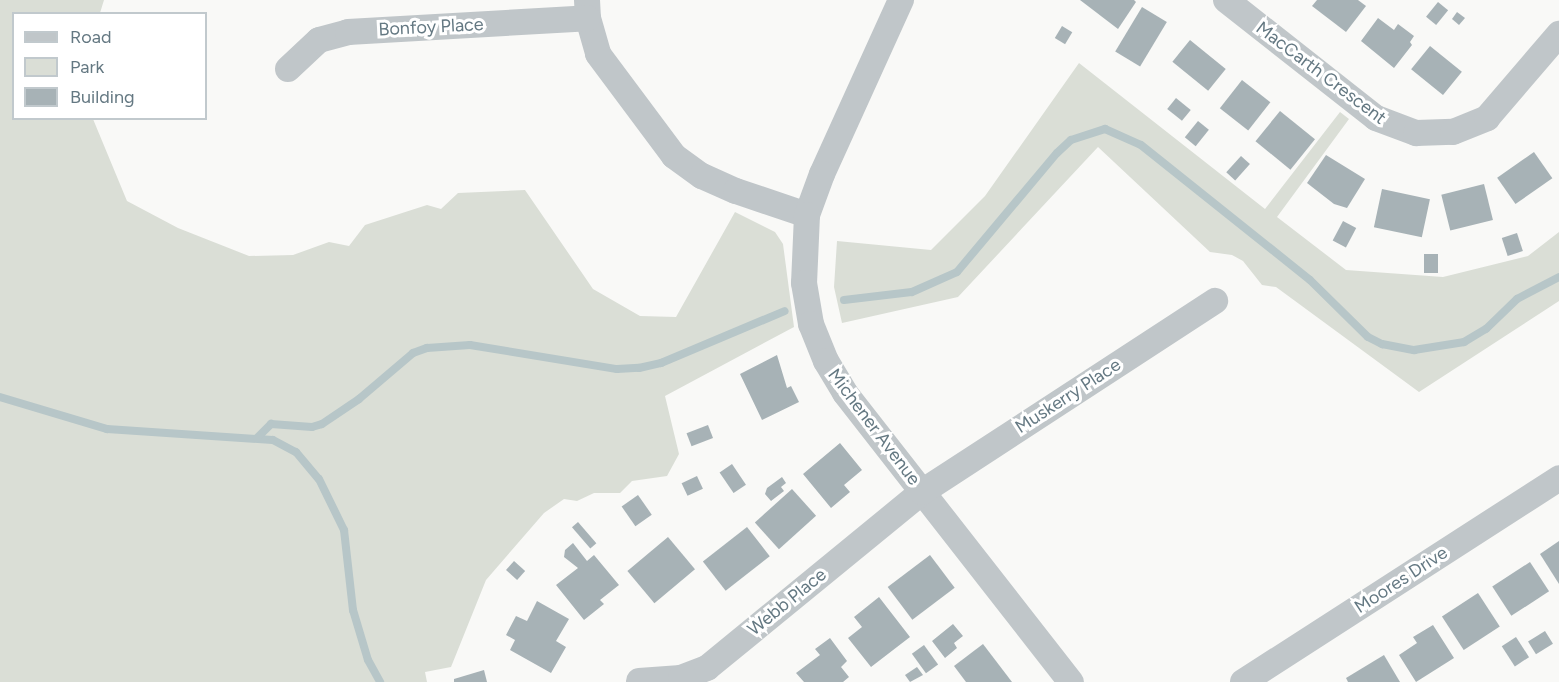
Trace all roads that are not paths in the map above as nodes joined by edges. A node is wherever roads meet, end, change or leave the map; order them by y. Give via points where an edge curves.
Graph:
1 (901, 0) edge
2 (1226, 0) edge
3 (587, 9) edge
4 (1559, 34) edge
5 (288, 69) dead end
6 (807, 215) junction
7 (1215, 301) dead end
8 (1559, 478) edge
9 (922, 492) junction
10 (639, 681) edge
11 (1071, 682) edge
12 (1243, 682) edge

1 - 6 street, Michener Avenue
2 - 4 street, MacCarth Crescent via 1376,118 1416,134 1453,132 1487,118
3 - 5 street, Bonfoy Place via 348,32 319,40
3 - 6 street via 607,69 674,156 702,176
6 - 9 street, Michener Avenue via 804,284 818,342 845,393
7 - 9 street, Muskerry Place
8 - 12 street, Moores Drive
9 - 10 street, Webb Place via 707,668 681,678
9 - 11 street, Michener Avenue

